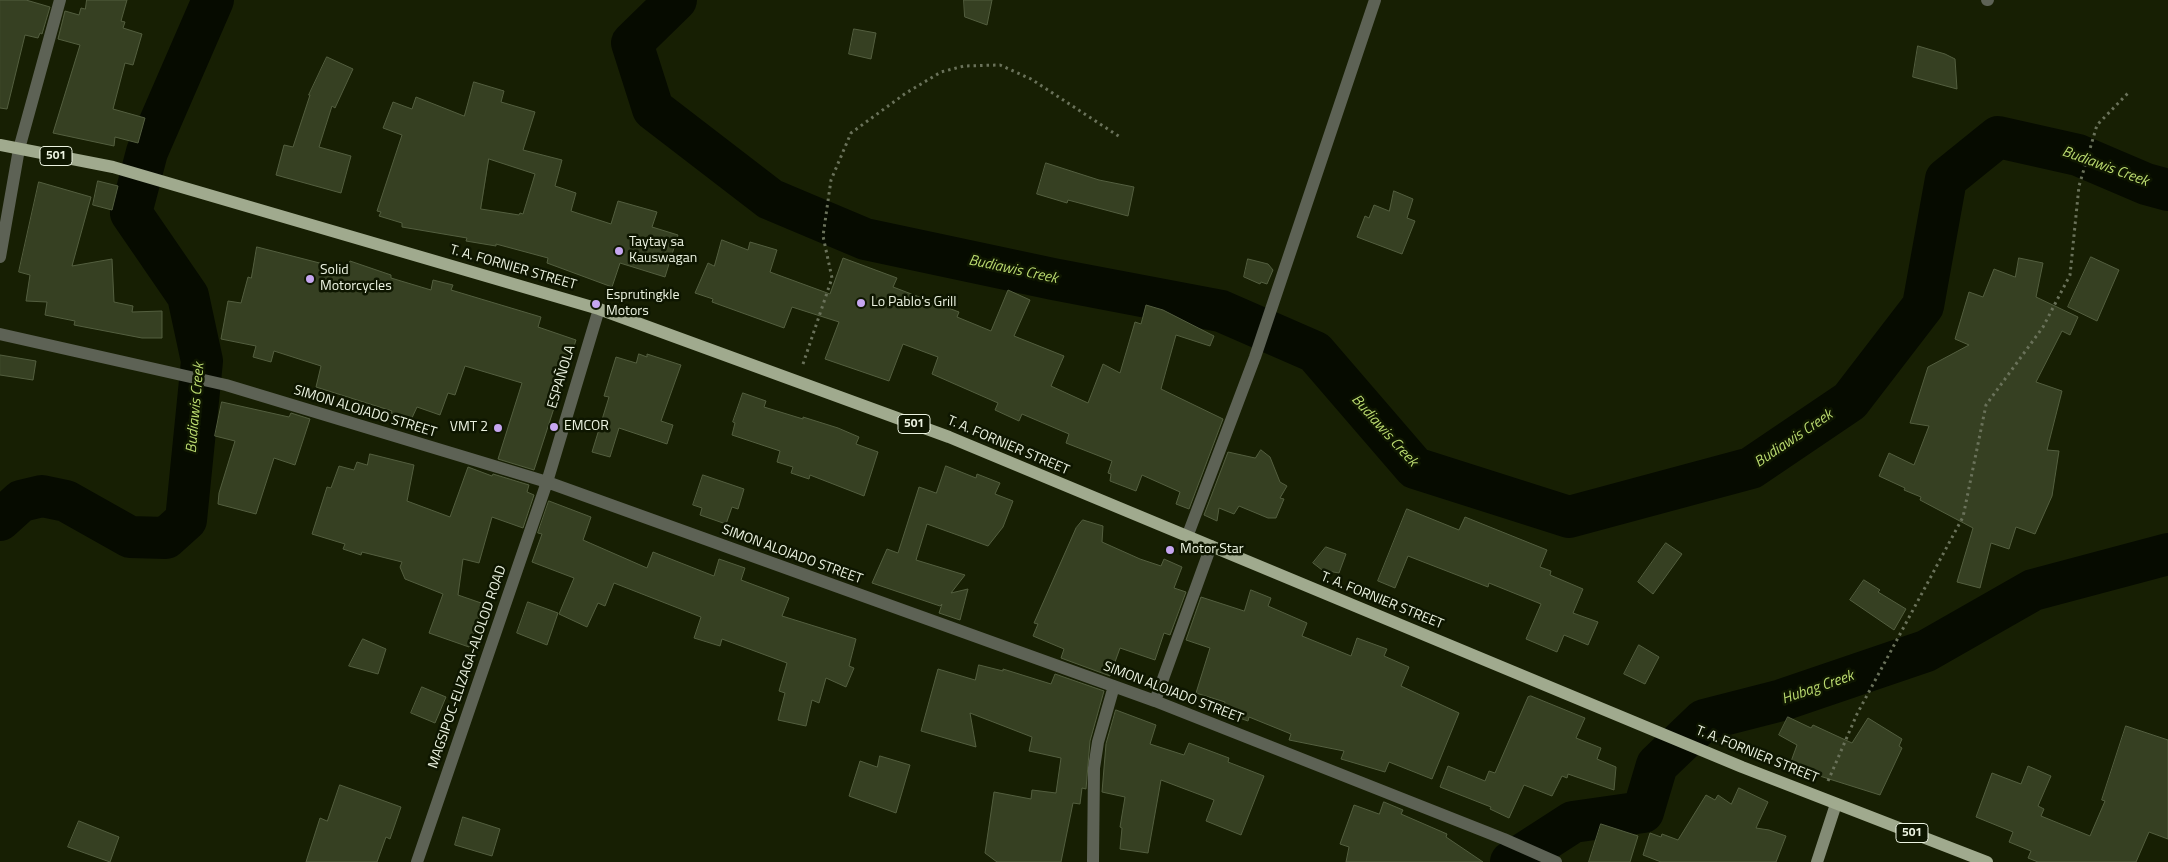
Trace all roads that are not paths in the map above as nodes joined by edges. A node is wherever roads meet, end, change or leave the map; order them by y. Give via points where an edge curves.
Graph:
1 (60, 0) edge
2 (1375, 0) edge
3 (0, 145) edge
4 (19, 148) junction
5 (0, 257) edge
6 (598, 309) junction
7 (0, 334) edge
8 (547, 482) junction
9 (1187, 536) junction
10 (1211, 546) junction
11 (1114, 686) junction
12 (1155, 701) junction
13 (1836, 804) junction
14 (417, 862) edge
15 (1093, 862) edge
16 (1556, 862) edge
17 (1816, 862) edge
18 (1986, 862) edge

1 - 4 street
2 - 9 street via 1255,357
3 - 4 main road, T. A. FORNIER STREET / 501
4 - 5 street
4 - 6 main road, T. A. FORNIER STREET / 501 via 113,167 178,185
6 - 8 street, ESPAÑOLA
6 - 9 main road, T. A. FORNIER STREET / 501 via 949,436
7 - 8 street, SIMON ALOJADO STREET via 226,385
8 - 11 street, SIMON ALOJADO STREET
8 - 14 street, MAGSIPOC-ELIZAGA-ALOLOD ROAD
9 - 10 main road, T. A. FORNIER STREET / 501
10 - 12 street
10 - 13 main road, T. A. FORNIER STREET / 501
11 - 12 street, SIMON ALOJADO STREET
11 - 15 street via 1094,768
12 - 16 street, SIMON ALOJADO STREET via 1504,838
13 - 17 street
13 - 18 main road, 501

